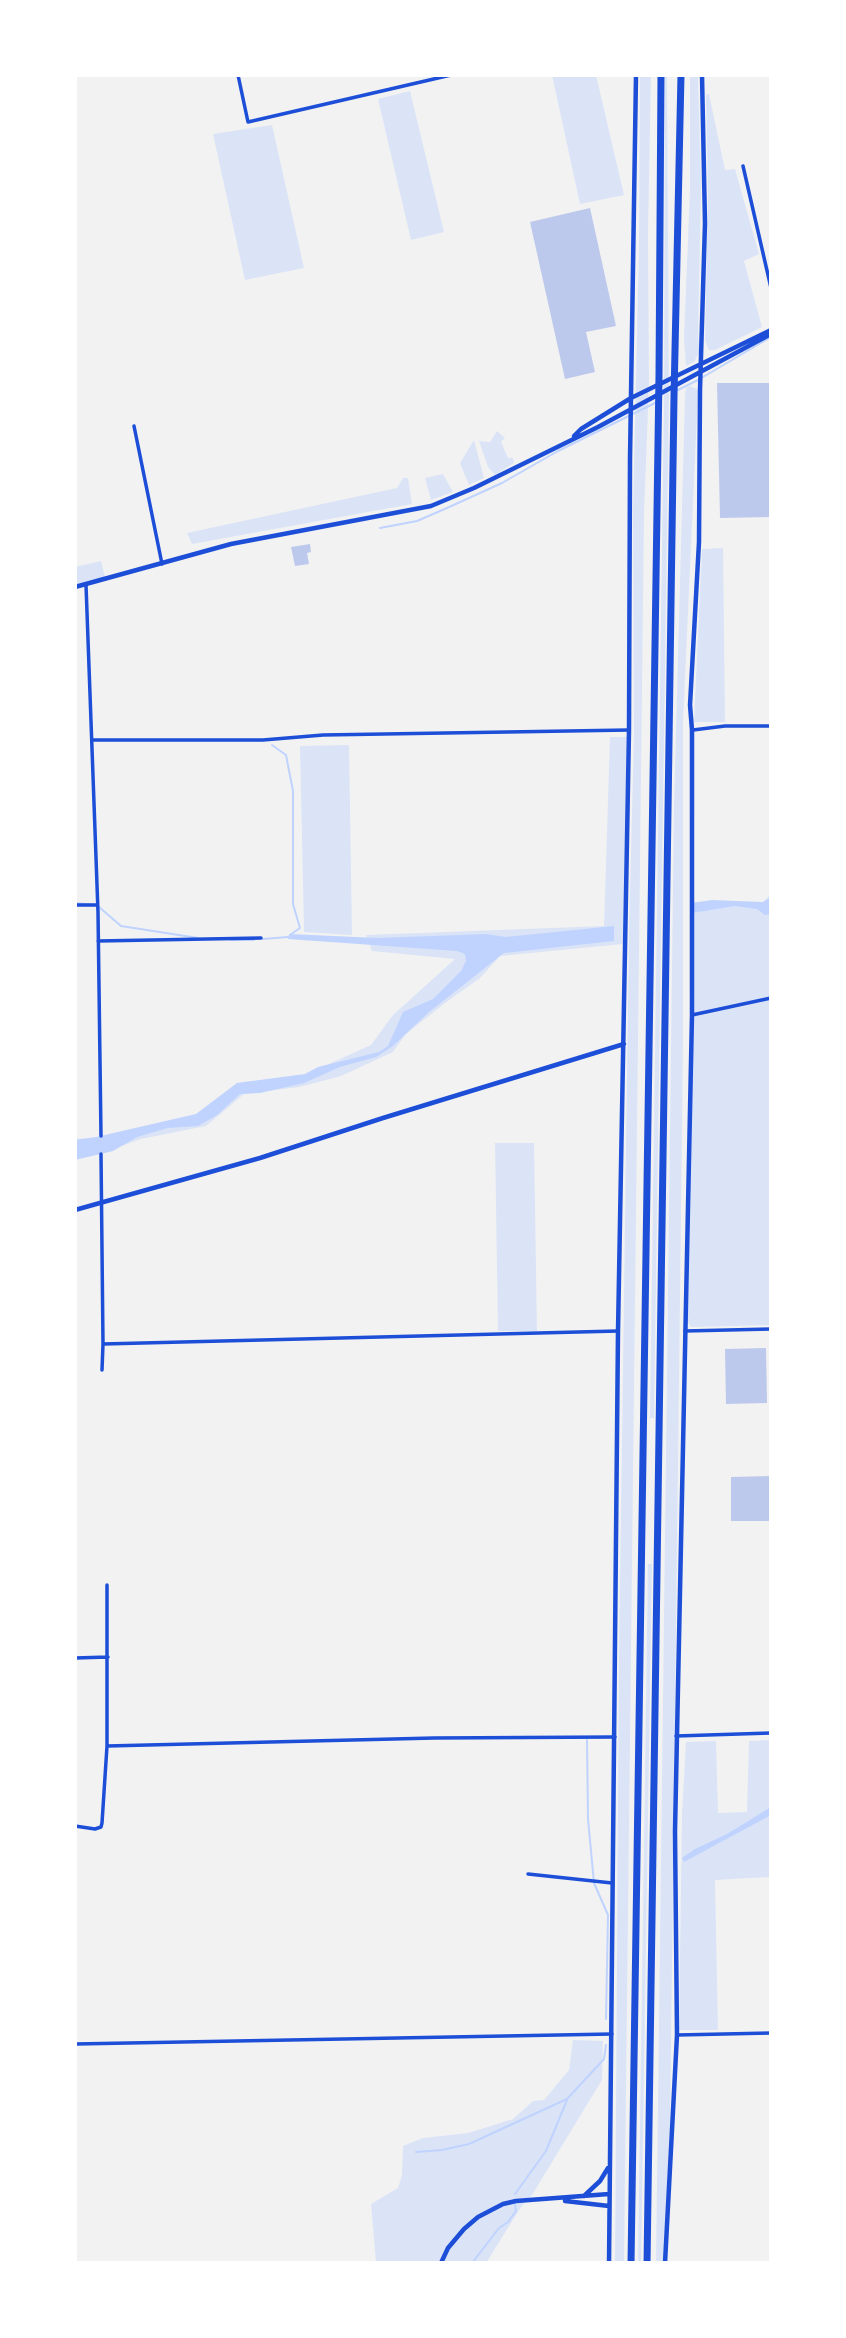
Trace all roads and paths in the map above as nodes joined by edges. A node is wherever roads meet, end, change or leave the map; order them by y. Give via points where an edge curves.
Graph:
1 (238, 75) edge
2 (451, 75) edge
3 (636, 75) edge
4 (661, 75) edge
5 (681, 75) edge
6 (702, 75) edge
7 (743, 166) dead end
8 (771, 288) edge
9 (771, 332) edge
10 (701, 362) junction
11 (701, 373) junction
12 (631, 398) junction
13 (631, 410) junction
14 (134, 426) dead end
15 (571, 439) junction
16 (162, 564) junction
17 (86, 585) junction
18 (75, 587) edge
19 (771, 726) edge
20 (629, 730) junction
21 (692, 730) junction
22 (92, 740) junction
23 (75, 905) edge
24 (97, 905) junction
25 (261, 939) dead end
26 (98, 941) junction
27 (771, 998) edge
28 (692, 1015) junction
29 (624, 1044) junction
30 (101, 1136) dead end
31 (101, 1154) dead end
32 (101, 1204) junction
33 (75, 1210) edge
34 (771, 1329) edge
35 (618, 1331) junction
36 (685, 1331) junction
37 (103, 1344) junction
38 (102, 1370) dead end
39 (107, 1586) dead end
40 (108, 1657) junction
41 (75, 1658) edge
42 (771, 1733) edge
43 (676, 1736) junction
44 (614, 1737) junction
45 (107, 1746) junction
46 (75, 1826) edge
47 (528, 1874) dead end
48 (614, 1884) junction
49 (771, 2033) edge
50 (612, 2034) junction
51 (677, 2035) junction
52 (75, 2044) edge
53 (610, 2164) junction
54 (609, 2194) junction
55 (584, 2196) junction
56 (557, 2199) junction
57 (609, 2206) junction
58 (441, 2263) edge
59 (609, 2263) edge
60 (631, 2263) edge
61 (648, 2263) edge
62 (665, 2263) edge

1 - 2 street via 248,122
3 - 12 street
4 - 60 highway
5 - 61 highway
6 - 10 street
7 - 8 street
9 - 10 street
9 - 11 street
10 - 11 street
10 - 12 street
11 - 13 street
11 - 21 street
12 - 13 street
12 - 15 street
13 - 15 street
13 - 20 street
14 - 16 street
15 - 16 street via 431,506 250,540
16 - 17 street
17 - 18 street
17 - 22 street
19 - 21 street
20 - 22 street
20 - 29 street
21 - 28 street
22 - 24 street
23 - 24 street
24 - 26 street
25 - 26 street
26 - 30 street
27 - 28 street
28 - 36 street
29 - 32 street
29 - 35 street
31 - 32 street
32 - 33 street
32 - 37 street
34 - 36 street
35 - 37 street
35 - 44 street
36 - 43 street
37 - 38 street
39 - 40 street
40 - 41 street
40 - 45 street
42 - 43 street
43 - 51 street
44 - 45 street
44 - 48 street
45 - 46 street via 101,1828
47 - 48 street
48 - 50 street
49 - 51 street
50 - 52 street
50 - 53 street
51 - 62 street
53 - 54 street
53 - 55 street via 600,2182
54 - 55 street
54 - 57 street
55 - 56 street
56 - 57 street
56 - 58 street via 516,2201 490,2210 457,2235
57 - 59 street

